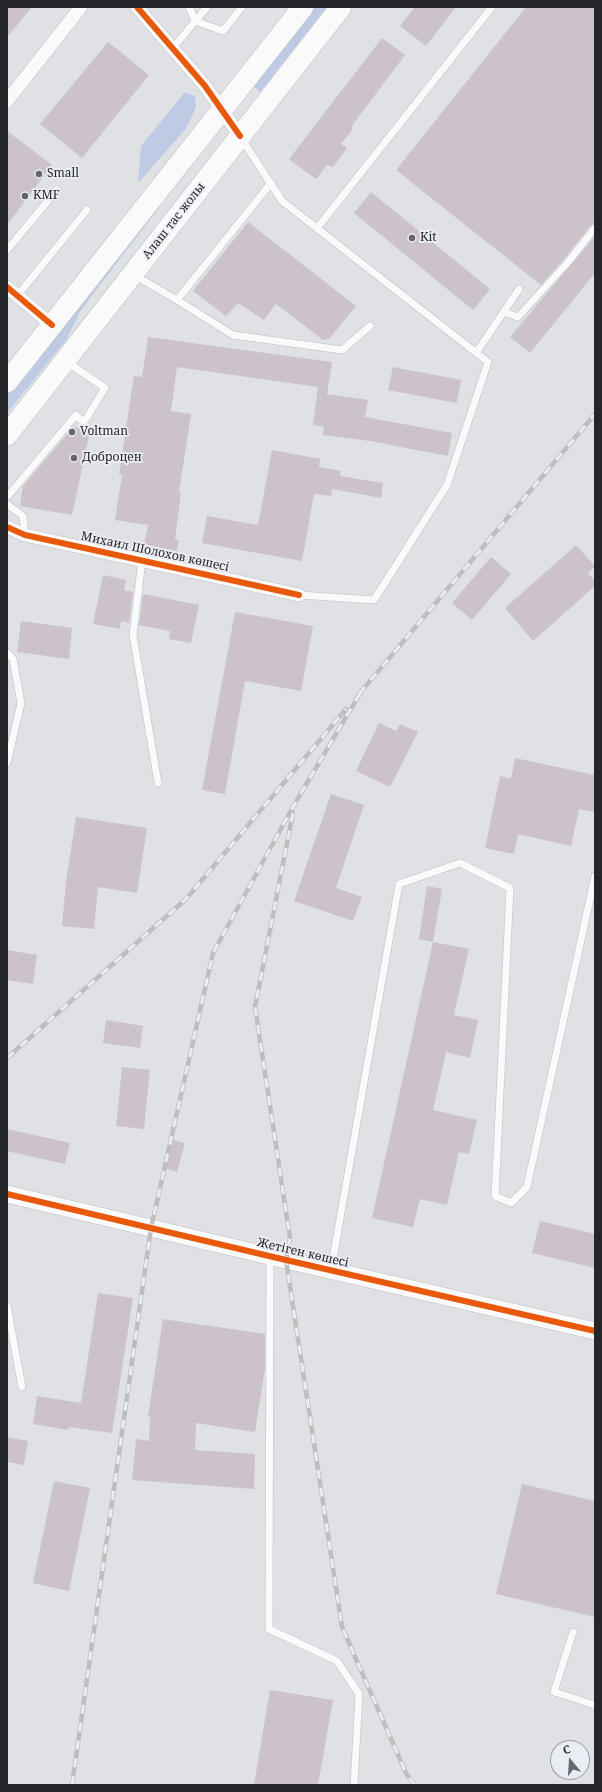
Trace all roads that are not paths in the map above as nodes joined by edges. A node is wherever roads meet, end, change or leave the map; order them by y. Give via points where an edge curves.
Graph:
1 (81, 7) edge
2 (137, 7) edge
3 (188, 7) edge
4 (207, 7) edge
5 (242, 7) edge
6 (303, 7) edge
7 (341, 7) edge
8 (492, 7) edge
9 (195, 21) junction
10 (173, 48) junction
11 (7, 101) edge
12 (222, 110) junction
13 (240, 136) junction
14 (271, 183) junction
15 (57, 190) dead end
16 (87, 210) dead end
17 (318, 227) junction
18 (595, 228) edge
19 (7, 250) edge
20 (132, 274) junction
21 (7, 287) edge
22 (519, 289) dead end
23 (17, 296) junction
24 (177, 300) junction
25 (504, 312) junction
26 (52, 325) junction
27 (370, 326) dead end
28 (476, 353) junction
29 (64, 360) junction
30 (7, 382) edge
31 (7, 435) edge
32 (7, 498) edge
33 (7, 504) edge
34 (7, 527) edge
35 (25, 535) junction
36 (142, 560) junction
37 (299, 595) joint
38 (7, 653) edge
39 (7, 763) edge
40 (158, 783) dead end
41 (595, 876) edge
42 (7, 1194) edge
43 (270, 1256) junction
44 (331, 1270) junction
45 (7, 1306) edge
46 (595, 1331) edge
47 (22, 1387) dead end
48 (573, 1632) dead end
49 (595, 1705) edge
50 (354, 1785) edge

1 - 11 street
2 - 10 street
3 - 9 lane
4 - 9 lane
5 - 9 lane via 223,31
6 - 12 main road
7 - 13 main road, Алаш тас жолы
8 - 17 lane
9 - 10 lane
10 - 12 street
12 - 13 street
12 - 26 main road
13 - 14 lane
13 - 20 main road, Алаш тас жолы
14 - 17 lane via 282,200
14 - 24 lane
15 - 19 lane
16 - 23 lane
17 - 28 lane
18 - 25 lane via 518,317
20 - 24 lane
20 - 29 main road, Алаш тас жолы
21 - 23 street
22 - 25 lane
23 - 26 street
24 - 27 lane via 233,335 342,350
25 - 28 lane
26 - 30 main road
28 - 37 lane via 488,362 447,484 374,600
29 - 31 main road, Алаш тас жолы
29 - 32 lane via 105,388 84,422 76,415
33 - 35 lane via 23,516
34 - 35 street, Михаил Шолохов көшесі
35 - 36 street, Михаил Шолохов көшесі
36 - 37 street, Михаил Шолохов көшесі
36 - 40 lane via 133,635
38 - 39 lane via 13,659 21,703
41 - 44 lane via 527,1187 511,1203 495,1196 510,888 460,863 399,884
42 - 43 street, Жетіген көшесі
43 - 44 street, Жетіген көшесі
43 - 50 lane via 269,1629 337,1661 360,1694
44 - 46 street, Жетіген көшесі
45 - 47 lane
48 - 49 lane via 554,1692

